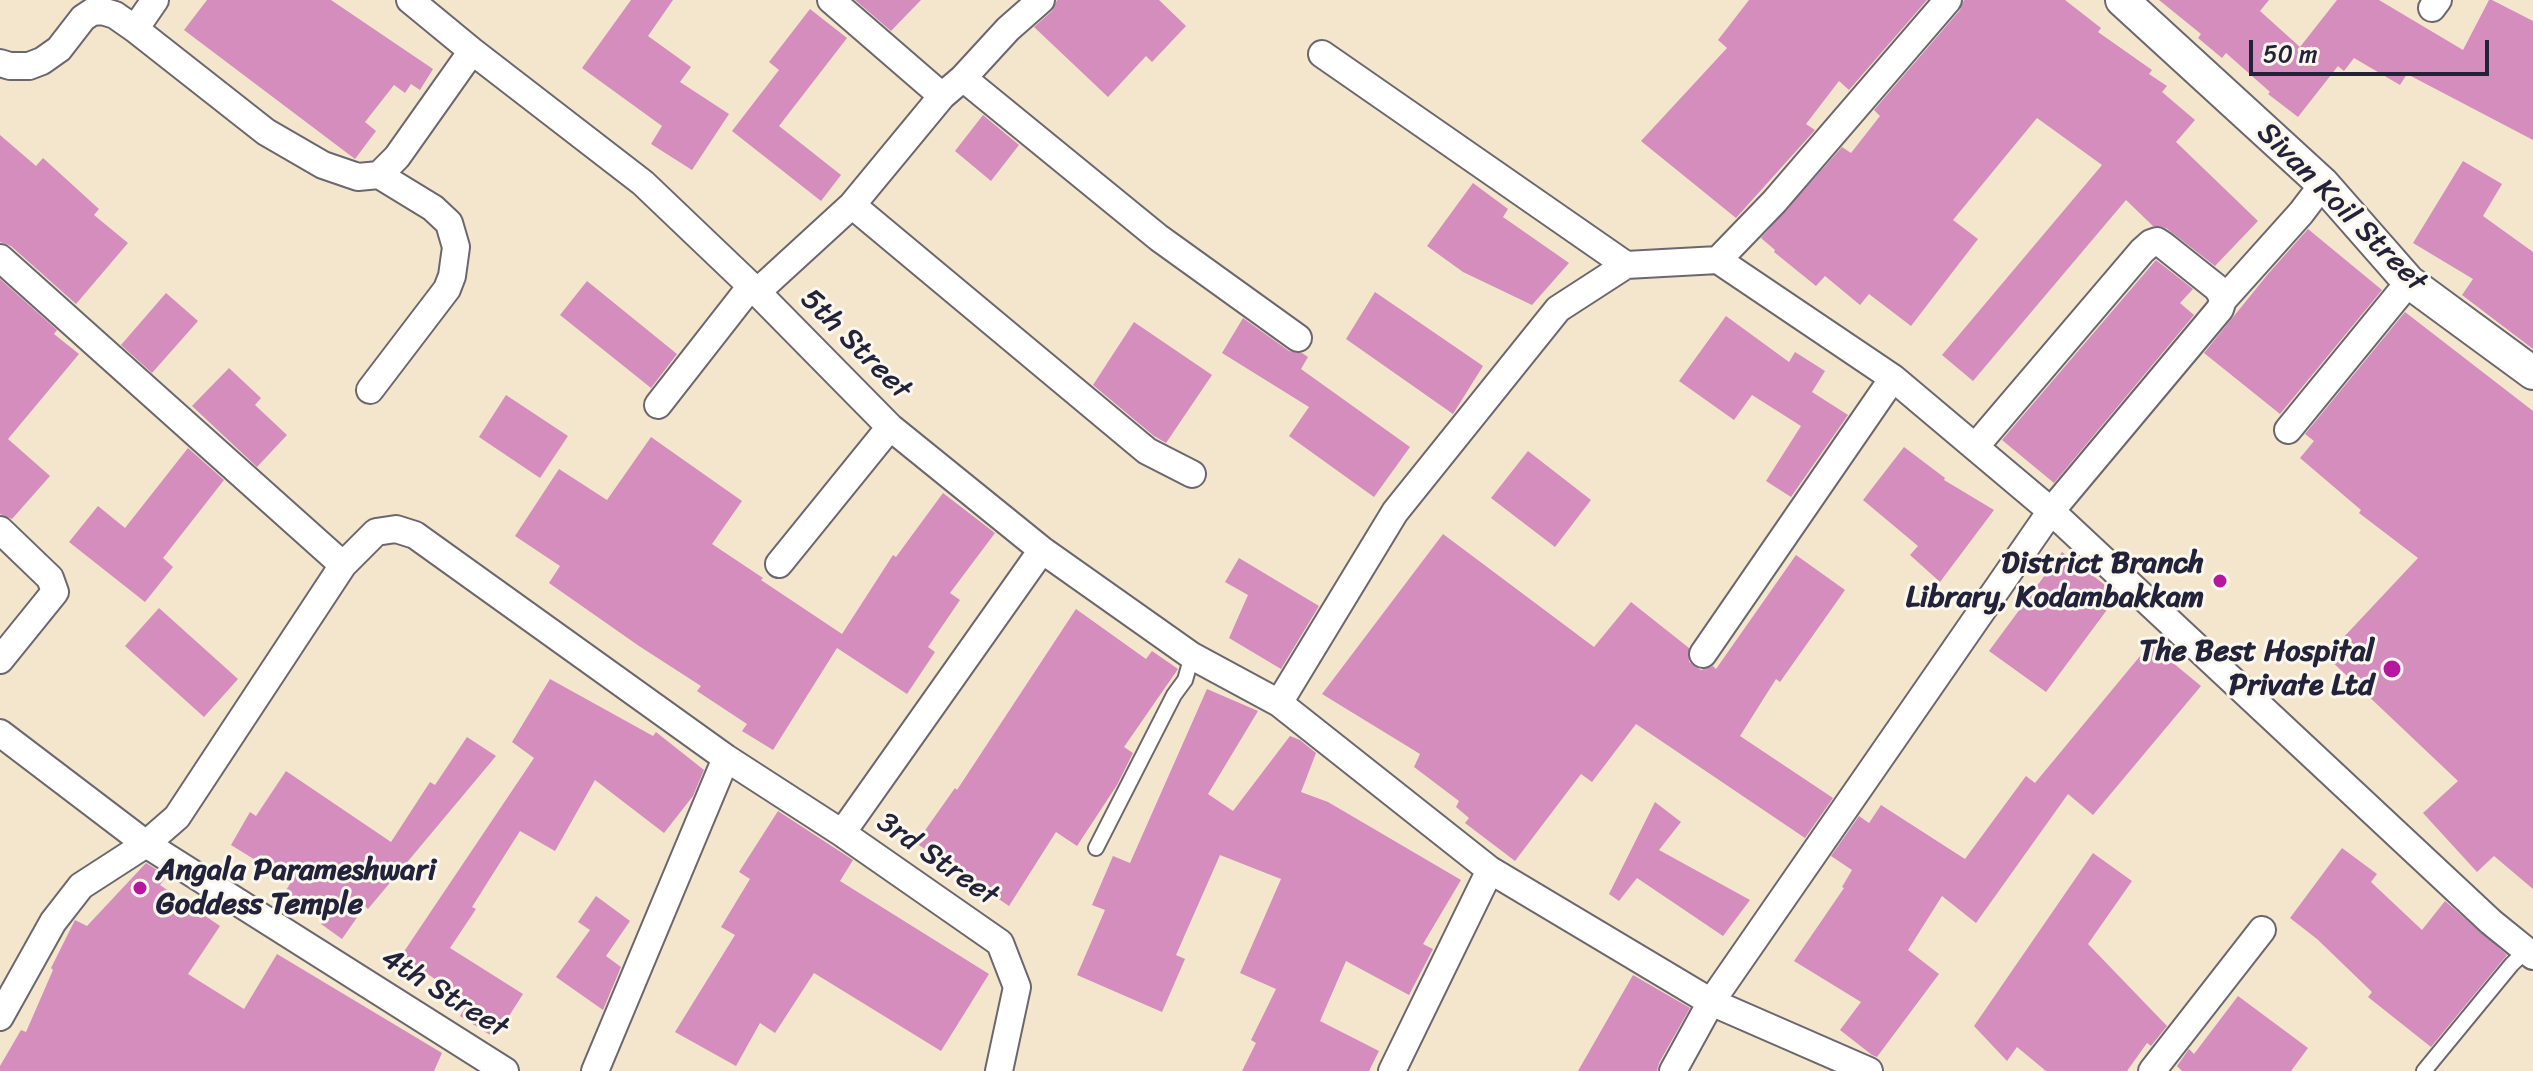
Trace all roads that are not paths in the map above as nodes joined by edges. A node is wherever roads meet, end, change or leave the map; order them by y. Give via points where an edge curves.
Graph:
1 (155, 0) edge
2 (410, 0) edge
3 (831, 0) edge
4 (1041, 0) edge
5 (1948, 0) edge
6 (2122, 0) edge
7 (135, 29) junction
8 (472, 51) junction
9 (1322, 54) dead end
10 (0, 63) edge
11 (963, 78) junction
12 (942, 96) junction
13 (379, 175) junction
14 (2323, 184) junction
15 (852, 205) junction
16 (0, 258) edge
17 (1718, 260) junction
18 (1626, 265) junction
19 (2409, 282) junction
20 (754, 289) junction
21 (2223, 300) junction
22 (1298, 338) dead end
23 (2533, 373) edge
24 (1893, 378) junction
25 (370, 390) dead end
26 (658, 405) dead end
27 (890, 427) junction
28 (2288, 430) dead end
29 (1975, 447) junction
30 (1192, 474) dead end
31 (2051, 511) junction
32 (0, 530) edge
33 (1042, 550) junction
34 (779, 564) dead end
35 (343, 565) junction
36 (1703, 654) dead end
37 (1192, 656) junction
38 (0, 660) edge
39 (1279, 703) junction
40 (0, 733) edge
41 (726, 758) junction
42 (842, 833) junction
43 (146, 844) junction
44 (1096, 848) dead end
45 (1490, 870) junction
46 (2262, 930) dead end
47 (2529, 954) edge
48 (1711, 1002) junction
49 (0, 1017) edge
50 (505, 1071) edge
51 (595, 1071) edge
52 (999, 1071) edge
53 (1392, 1071) edge
54 (1673, 1071) edge
55 (1869, 1071) edge
56 (2152, 1071) edge
57 (2424, 1071) edge

1 - 7 street
2 - 8 street, 5th Street
3 - 12 street
4 - 11 street
5 - 17 street
6 - 14 street, Sivan Koil Street
7 - 10 street via 115,15 92,12 42,61 29,66
7 - 13 street via 266,132 323,165 358,177
8 - 13 street
8 - 20 street, 5th Street via 643,183
9 - 18 street
11 - 12 street
11 - 22 street via 1159,238
12 - 15 street
13 - 25 street via 433,208 449,223 456,247 447,289
14 - 19 street, Sivan Koil Street
14 - 21 street
15 - 20 street
15 - 30 street via 1147,451
16 - 35 street
17 - 18 street
17 - 24 street
18 - 39 street via 1558,309 1405,500
19 - 23 street, Sivan Koil Street
19 - 28 street
20 - 26 street
20 - 27 street, 5th Street
21 - 29 street via 2217,288 2163,245 2151,243
21 - 31 street
24 - 29 street
24 - 36 street
27 - 33 street, 5th Street
27 - 34 street
29 - 31 street
31 - 47 street
31 - 48 street
32 - 38 street via 50,578 55,592
33 - 37 street, 5th Street
33 - 42 street
35 - 41 street, 3rd Street via 376,532 396,529 415,535
35 - 43 street via 177,817
37 - 39 street, 5th Street
37 - 44 lane via 1185,680
39 - 45 street, 5th Street
40 - 43 street, 4th Street
41 - 42 street, 3rd Street
41 - 51 street
42 - 52 street, 3rd Street via 1000,943 1017,987
43 - 49 street via 81,886 53,922
43 - 50 street, 4th Street
45 - 48 street, 5th Street
45 - 53 street
46 - 56 street
47 - 57 lane via 2512,964
48 - 54 street
48 - 55 street, 5th Street

